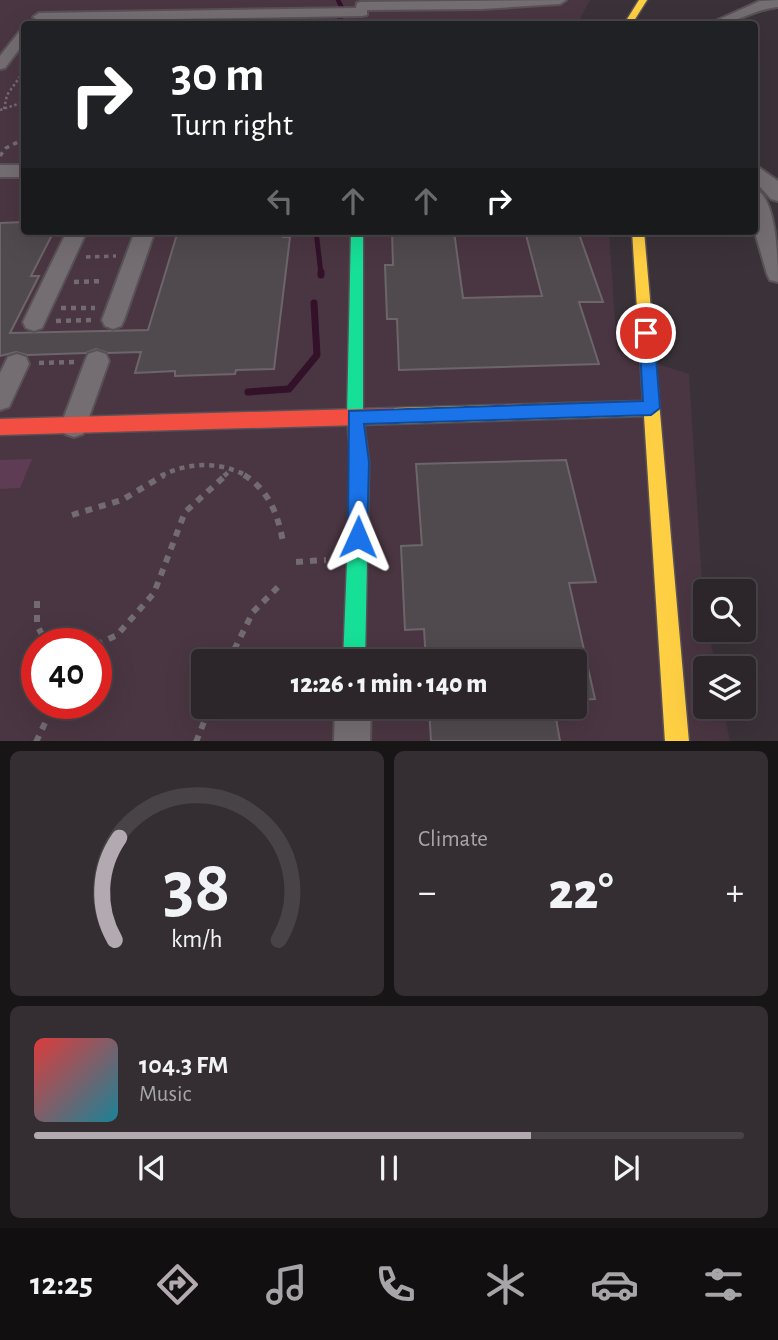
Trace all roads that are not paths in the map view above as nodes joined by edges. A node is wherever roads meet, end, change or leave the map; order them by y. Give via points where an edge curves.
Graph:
1 (53, 0) edge
2 (560, 0) edge
3 (643, 0) edge
4 (778, 3) edge
5 (180, 11) edge
6 (223, 11) edge
7 (361, 11) edge
8 (36, 21) edge
9 (630, 21) edge
10 (723, 21) edge
11 (21, 39) edge
12 (0, 65) edge
13 (0, 171) edge
14 (21, 171) edge
15 (758, 182) edge
16 (758, 193) edge
17 (778, 195) edge
18 (75, 235) edge
19 (143, 235) edge
20 (357, 235) edge
21 (638, 235) edge
22 (778, 274) edge
23 (115, 313) road end
24 (37, 315) road end
25 (97, 361) road end
26 (17, 364) road end
27 (0, 399) edge
28 (651, 408) junction
29 (355, 417) junction
30 (74, 425) junction
31 (0, 427) edge
32 (354, 649) edge
33 (353, 719) edge
34 (352, 741) edge
35 (677, 741) edge

1 - 8 street
2 - 7 street via 484,10
3 - 9 street
4 - 10 street
5 - 6 street
5 - 8 street
6 - 7 street
11 - 12 street
13 - 14 street
15 - 17 street via 773,186
16 - 22 street
18 - 24 street
19 - 23 street
20 - 29 street
21 - 28 street
25 - 30 street
26 - 27 street
28 - 29 street
28 - 35 street
29 - 30 street
29 - 32 street via 360,462
30 - 31 street
33 - 34 street

